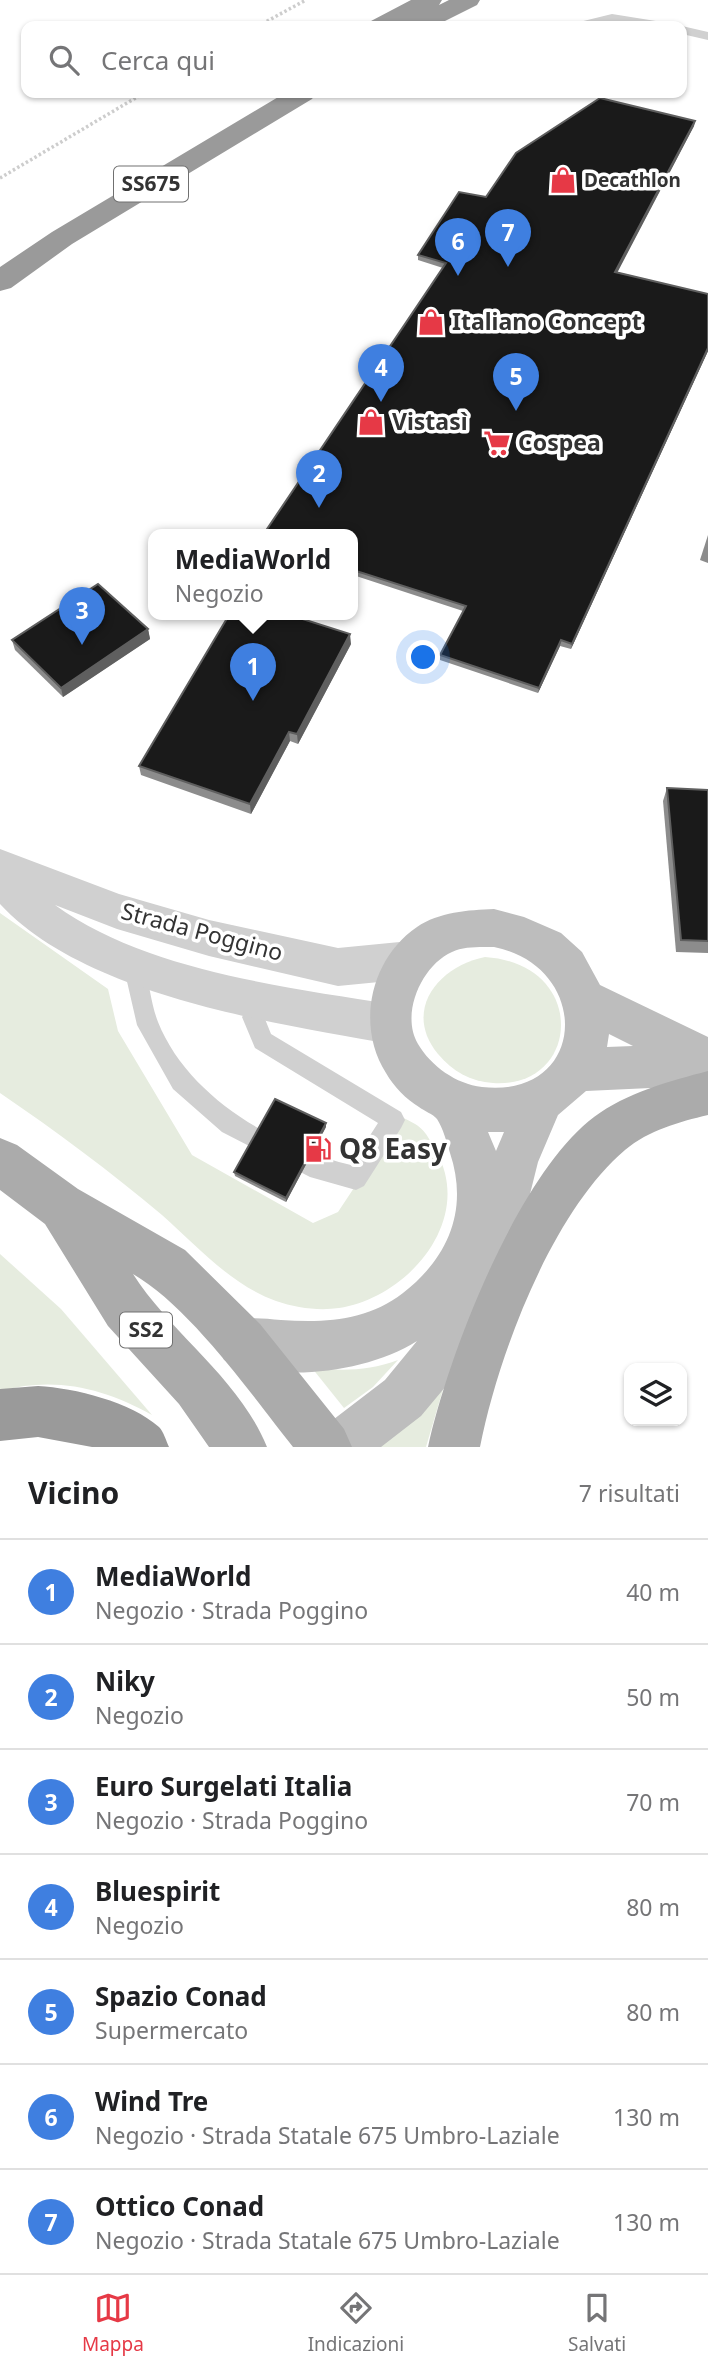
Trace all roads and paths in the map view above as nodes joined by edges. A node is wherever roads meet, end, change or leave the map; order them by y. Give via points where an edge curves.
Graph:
1 (306, 0) edge
2 (430, 0) edge
3 (468, 0) edge
4 (267, 21) edge
5 (390, 21) edge
6 (426, 21) edge
7 (596, 21) edge
8 (631, 21) edge
9 (687, 31) edge
10 (708, 36) edge
11 (136, 98) edge
12 (252, 98) edge
13 (295, 98) edge
14 (0, 178) edge
15 (0, 251) edge
16 (0, 281) edge
17 (0, 866) edge
18 (0, 877) edge
19 (410, 960) junction
20 (134, 964) junction
21 (586, 1000) junction
22 (267, 1001) junction
23 (390, 1024) junction
24 (708, 1058) edge
25 (708, 1069) edge
26 (576, 1070) junction
27 (708, 1093) edge
28 (540, 1102) junction
29 (453, 1103) junction
30 (0, 1161) edge
31 (61, 1206) junction
32 (243, 1342) junction
33 (0, 1415) edge
34 (143, 1447) edge
35 (241, 1447) edge
36 (326, 1447) edge
37 (339, 1447) edge
38 (454, 1447) edge

1 - 4 path
2 - 5 highway
3 - 6 highway
7 - 8 lane
9 - 10 lane
11 - 14 path
12 - 15 highway, SS675
13 - 16 highway, SS675 via 62,238
17 - 19 street, Strada Poggino via 117,911 209,938 338,967
18 - 20 street, Strada Poggino via 48,924
19 - 21 main road via 433,940 462,929 494,928 524,934 552,950 573,972
19 - 23 main road via 394,990
20 - 22 street, Strada Poggino via 180,981
20 - 22 lane via 148,1025 181,1081 230,1124 318,1169 356,1178 393,1120 264,1041 253,1017
21 - 24 main road
21 - 26 main road via 589,1036
22 - 23 street, Strada Poggino
23 - 29 main road via 400,1056 422,1084
25 - 26 main road
26 - 28 main road
27 - 38 main road via 648,1111 609,1134 574,1169 521,1258 475,1369
28 - 29 main road via 506,1112 479,1111
28 - 37 main road via 515,1161 485,1278 468,1319 403,1398
29 - 32 main road via 480,1172 480,1218 466,1259 436,1297 395,1328 347,1344
30 - 31 main road, SS2
31 - 32 main road, SS2 via 168,1267
31 - 35 main road, SS2 via 126,1308 197,1386
32 - 36 main road, SS2
33 - 34 highway via 24,1410 85,1417

